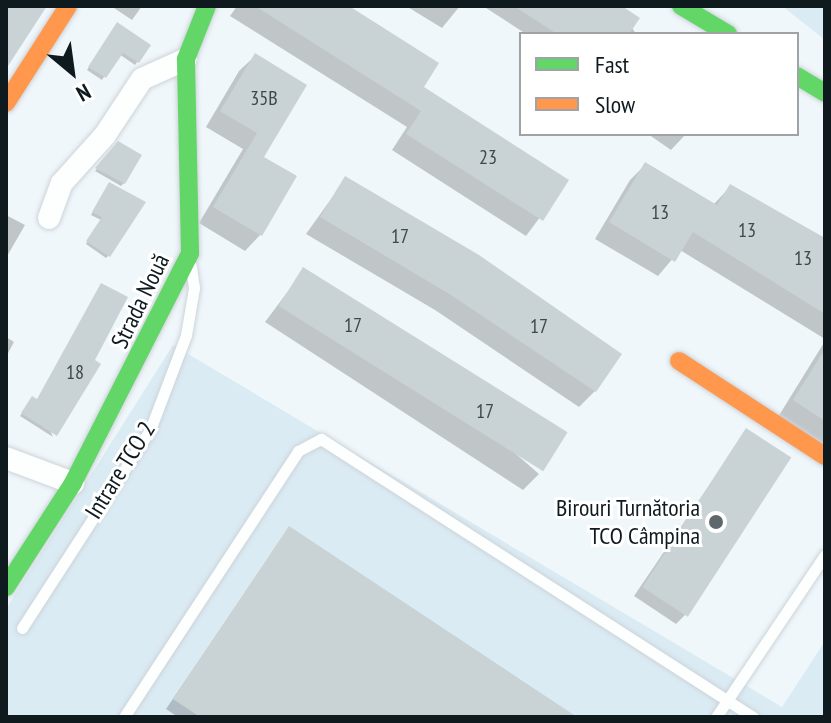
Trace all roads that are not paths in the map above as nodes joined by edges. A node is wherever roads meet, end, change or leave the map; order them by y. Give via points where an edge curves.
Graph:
1 (68, 6) edge
2 (207, 6) edge
3 (681, 6) edge
4 (725, 32) edge
5 (186, 59) junction
6 (799, 77) edge
7 (825, 93) edge
8 (6, 103) edge
9 (49, 218) dead end
10 (190, 253) junction
11 (679, 361) dead end
12 (825, 456) edge
13 (6, 458) edge
14 (73, 483) junction
15 (825, 555) edge
16 (6, 587) edge
17 (22, 628) dead end
18 (727, 701) junction
19 (124, 717) edge
20 (716, 717) edge
21 (753, 717) edge

1 - 8 street
2 - 5 street, Strada Nouă
3 - 4 street
5 - 9 street via 142,79 105,135 62,183
5 - 10 street, Strada Nouă
6 - 7 street
10 - 14 street, Strada Nouă
10 - 17 lane, Intrare TCO 2 via 194,288 186,335 150,430
11 - 12 street
13 - 14 street
14 - 16 street, Strada Nouă
15 - 18 lane
18 - 19 lane via 321,439 298,451
18 - 20 lane
18 - 21 lane

